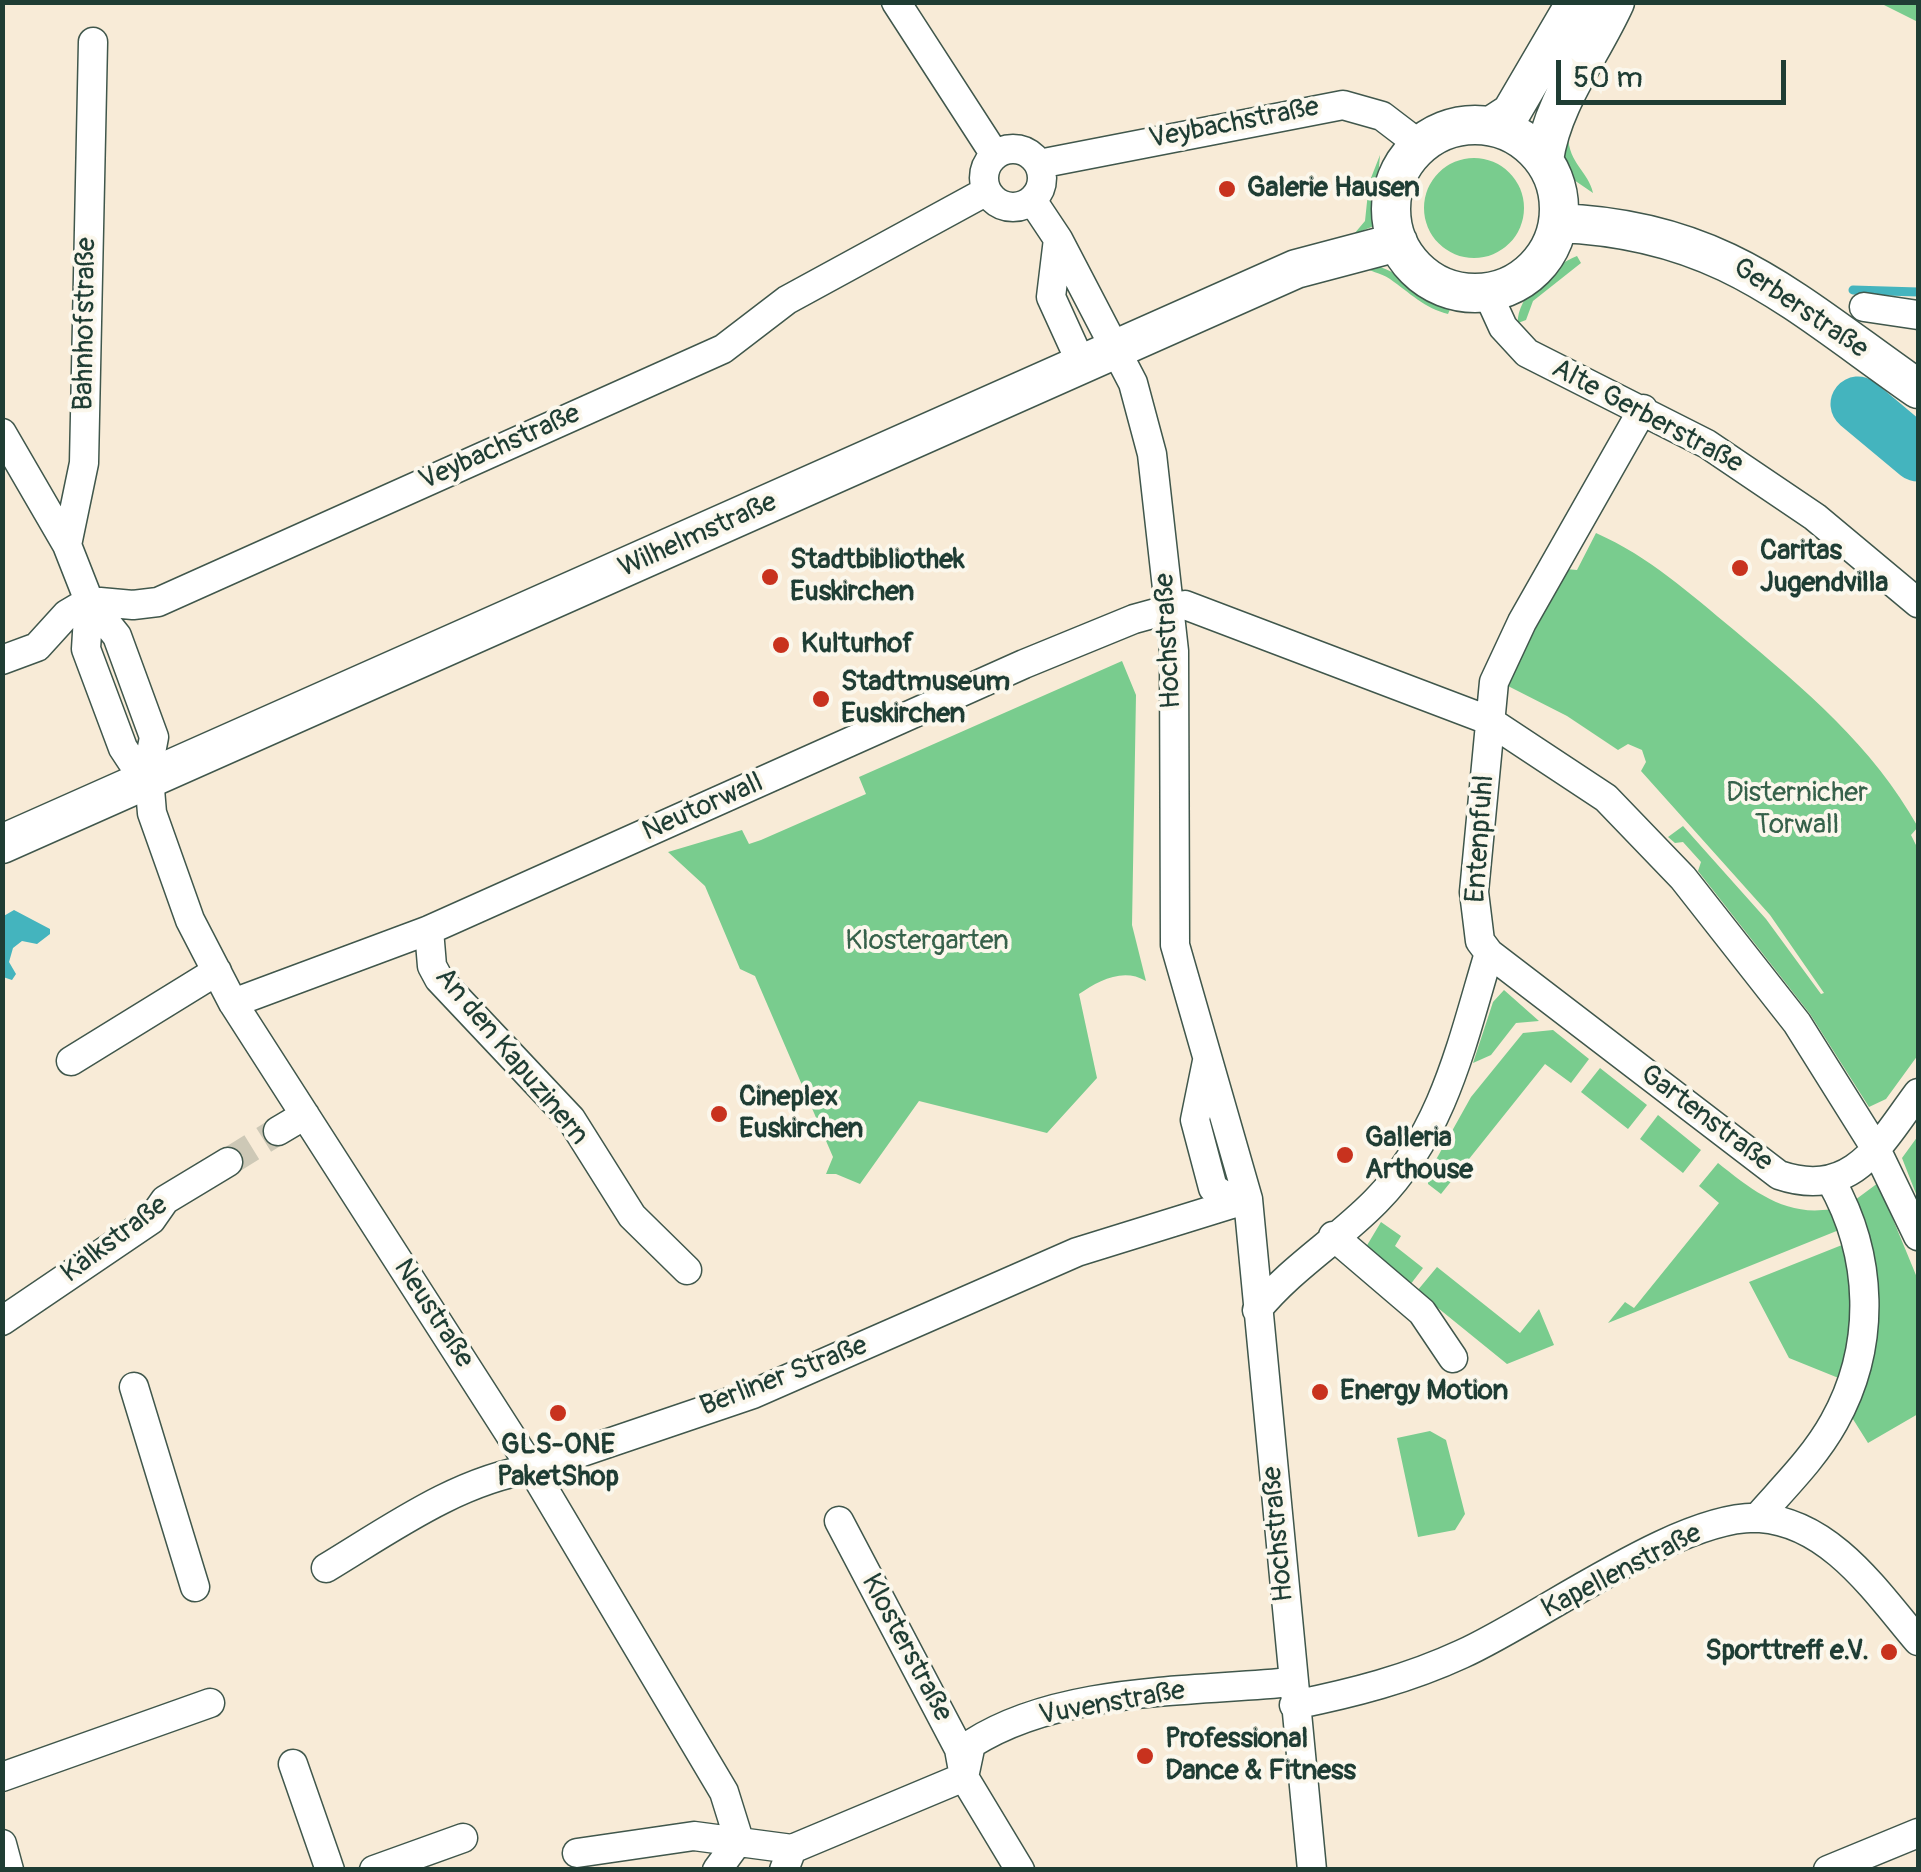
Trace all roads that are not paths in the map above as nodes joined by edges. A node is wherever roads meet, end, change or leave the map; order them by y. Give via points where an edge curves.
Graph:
1 (896, 2) edge
2 (1576, 2) edge
3 (1616, 2) edge
4 (92, 42) dead end
5 (1491, 126) junction
6 (1420, 145) junction
7 (996, 155) junction
8 (1544, 160) junction
9 (1039, 164) junction
10 (988, 192) junction
11 (1032, 200) junction
12 (1558, 223) junction
13 (1398, 242) junction
14 (1488, 292) junction
15 (1864, 308) dead end
16 (1918, 315) edge
17 (1100, 358) junction
18 (1918, 389) edge
19 (1643, 409) junction
20 (2, 433) edge
21 (67, 545) junction
22 (88, 601) junction
23 (1918, 603) edge
24 (1170, 606) junction
25 (2, 660) edge
26 (1488, 720) junction
27 (146, 780) junction
28 (2, 844) edge
29 (430, 930) junction
30 (1489, 953) junction
31 (217, 972) junction
32 (234, 1003) junction
33 (71, 1061) dead end
34 (1918, 1092) edge
35 (305, 1114) junction
36 (278, 1131) tunnel mouth
37 (1876, 1149) junction
38 (228, 1162) tunnel mouth
39 (1830, 1180) junction
40 (1248, 1198) junction
41 (1252, 1234) junction
42 (1918, 1236) edge
43 (1326, 1243) junction
44 (688, 1270) dead end
45 (1258, 1310) junction
46 (2, 1321) edge
47 (1453, 1358) dead end
48 (134, 1387) dead end
49 (532, 1469) junction
50 (1757, 1518) junction
51 (839, 1521) dead end
52 (326, 1568) dead end
53 (196, 1588) dead end
54 (1918, 1642) edge
55 (1293, 1694) junction
56 (210, 1703) dead end
57 (293, 1764) dead end
58 (2, 1776) edge
59 (964, 1777) junction
60 (1918, 1833) edge
61 (462, 1838) dead end
62 (739, 1840) junction
63 (2, 1844) edge
64 (577, 1853) dead end
65 (788, 1859) edge
66 (10, 1870) edge
67 (330, 1870) edge
68 (374, 1870) edge
69 (717, 1870) edge
70 (1020, 1870) edge
71 (1312, 1870) edge
72 (1828, 1870) edge

1 - 7 street
2 - 5 street via 1511,113
3 - 8 street via 1558,108
4 - 21 street, Bahnhofstraße via 84,462
5 - 6 street via 1453,127
5 - 8 street via 1515,135
6 - 9 street, Veybachstraße via 1382,116 1343,105
6 - 13 street via 1392,190
7 - 9 street via 1014,149
7 - 10 street via 985,172
8 - 12 street via 1556,184
9 - 11 street via 1042,184
10 - 11 street via 1002,205
10 - 22 street, Veybachstraße via 787,300 723,349 158,602
11 - 17 street, Hochstraße via 1058,239 1051,297
12 - 14 street via 1534,269
12 - 18 street, Gerberstraße via 1641,230 1716,255 1797,302
13 - 14 street via 1434,282 1460,292
13 - 17 street, Wilhelmstraße via 1296,269
14 - 19 street, Alte Gerberstraße via 1503,327 1527,354
15 - 16 street
17 - 24 street, Hochstraße via 1132,383 1149,439
17 - 27 street, Wilhelmstraße
19 - 23 street, Alte Gerberstraße via 1760,478
19 - 26 street, Entenpfuhl via 1504,658
20 - 21 street
21 - 22 street
22 - 25 street via 37,647
22 - 27 street via 86,649 123,748
24 - 26 street via 1207,610
24 - 29 street, Neutorwall via 1024,664
24 - 40 street, Hochstraße via 1172,911 1181,972 1207,1061 1195,1120 1213,1188 1228,1198
26 - 30 street, Entenpfuhl via 1474,892 1480,940
26 - 37 street via 1606,798 1672,866 1797,1024
27 - 28 street, Wilhelmstraße
27 - 31 street, Neustraße via 170,866
29 - 32 street, Neutorwall
29 - 44 street, An den Kapuzinern via 439,979 571,1119 632,1216
30 - 39 street, Gartenstraße via 1762,1165 1795,1180
30 - 43 street via 1451,1083 1421,1144 1378,1200
31 - 32 street, Neustraße
31 - 33 street
32 - 35 street, Neustraße
34 - 37 street
35 - 36 street
35 - 49 street, Neustraße
37 - 39 street via 1860,1166
37 - 42 street
38 - 46 street, Kälkstraße via 165,1200 151,1220
39 - 50 street via 1864,1261 1858,1353 1834,1422
40 - 41 street, Hochstraße
40 - 49 street, Berliner Straße via 1077,1252 753,1394
41 - 43 street via 1283,1257
41 - 45 street, Hochstraße
43 - 45 street
43 - 47 street via 1422,1312
45 - 55 street, Hochstraße
48 - 53 street
49 - 52 street, Berliner Straße via 506,1473 416,1514
49 - 62 street, Neustraße via 724,1792
50 - 54 street via 1795,1528 1840,1553
50 - 55 street, Kapellenstraße via 1678,1539 1464,1653 1399,1680
51 - 59 street, Klosterstraße via 959,1749
55 - 59 street, Vuvenstraße via 1114,1698 1009,1724 971,1744
55 - 71 street, Hochstraße
56 - 58 street
57 - 67 street
59 - 65 street
59 - 70 street, Klosterstraße
60 - 72 street
61 - 68 street
62 - 64 street via 694,1836
62 - 65 street
62 - 69 street
63 - 66 street

